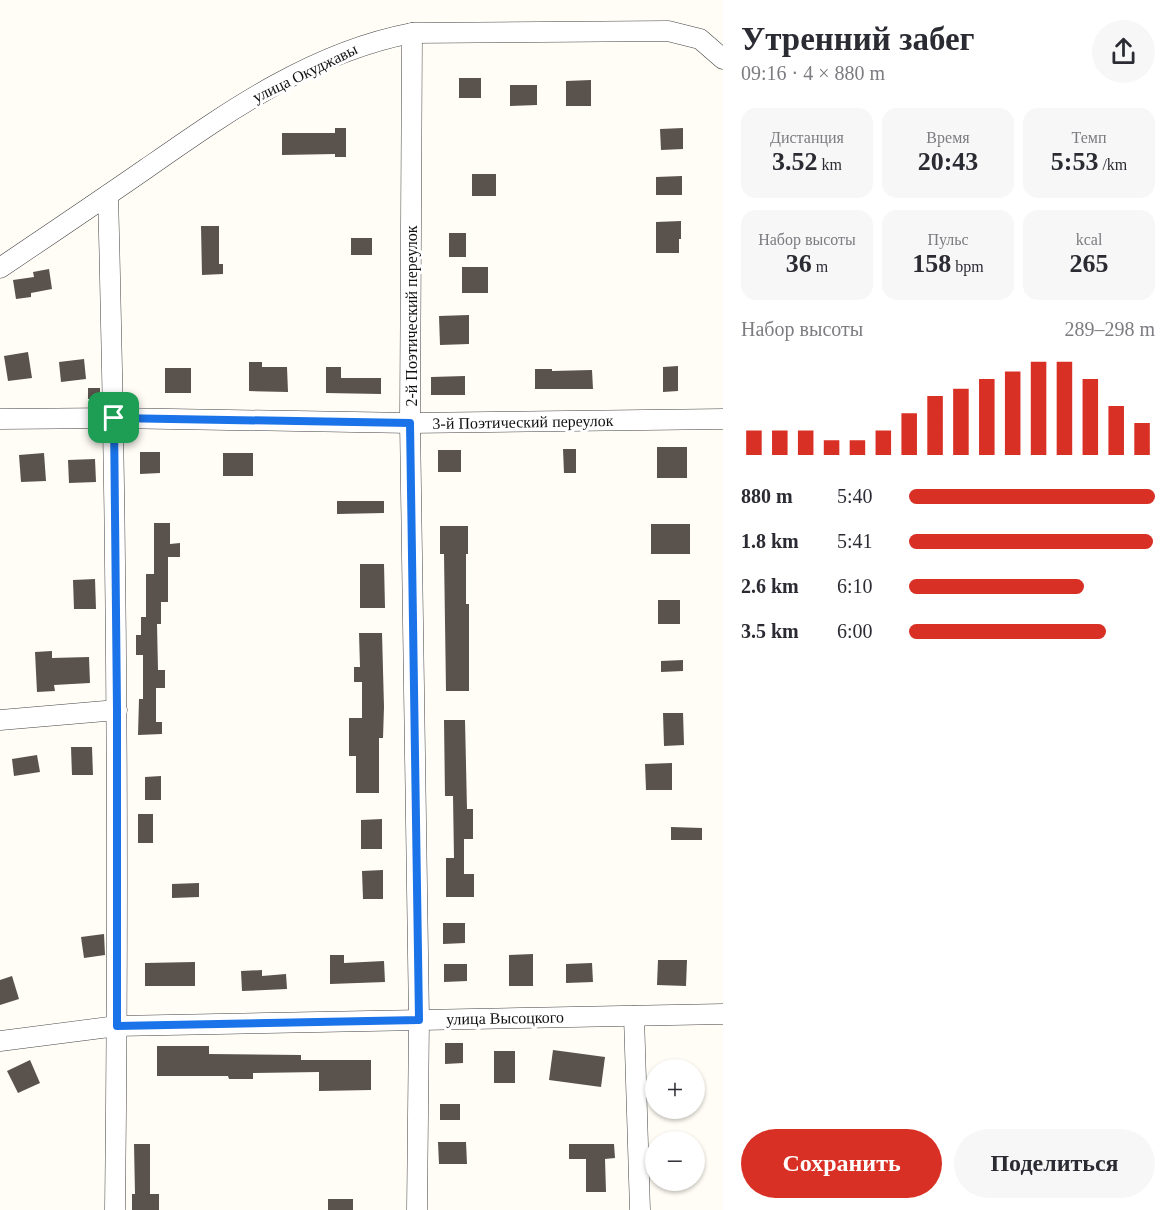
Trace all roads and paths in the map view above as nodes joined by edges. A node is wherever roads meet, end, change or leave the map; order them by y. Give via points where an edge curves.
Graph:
1 (412, 33) junction
2 (723, 59) edge
3 (108, 195) junction
4 (0, 268) edge
5 (0, 418) edge
6 (114, 418) junction
7 (723, 419) edge
8 (410, 423) junction
9 (117, 710) junction
10 (0, 720) edge
11 (723, 1014) edge
12 (634, 1016) junction
13 (419, 1020) junction
14 (117, 1026) junction
15 (0, 1041) edge
16 (115, 1210) edge
17 (417, 1210) edge
18 (640, 1210) edge

1 - 2 street, улица Окуджавы via 668,31 700,39
1 - 3 street, улица Окуджавы via 356,47 270,87
1 - 8 street, 2-й Поэтический переулок
3 - 4 street, улица Окуджавы
3 - 6 street
5 - 6 street, 3-й Поэтический переулок
6 - 8 street, 3-й Поэтический переулок
6 - 9 street
7 - 8 street, 3-й Поэтический переулок
8 - 13 street, 2-й Поэтический переулок
9 - 10 street
9 - 14 street
11 - 12 street, улица Высоцкого
12 - 13 street, улица Высоцкого
12 - 18 street
13 - 14 street, улица Высоцкого
13 - 17 street, 2-й Поэтический переулок
14 - 15 street, улица Высоцкого
14 - 16 street

